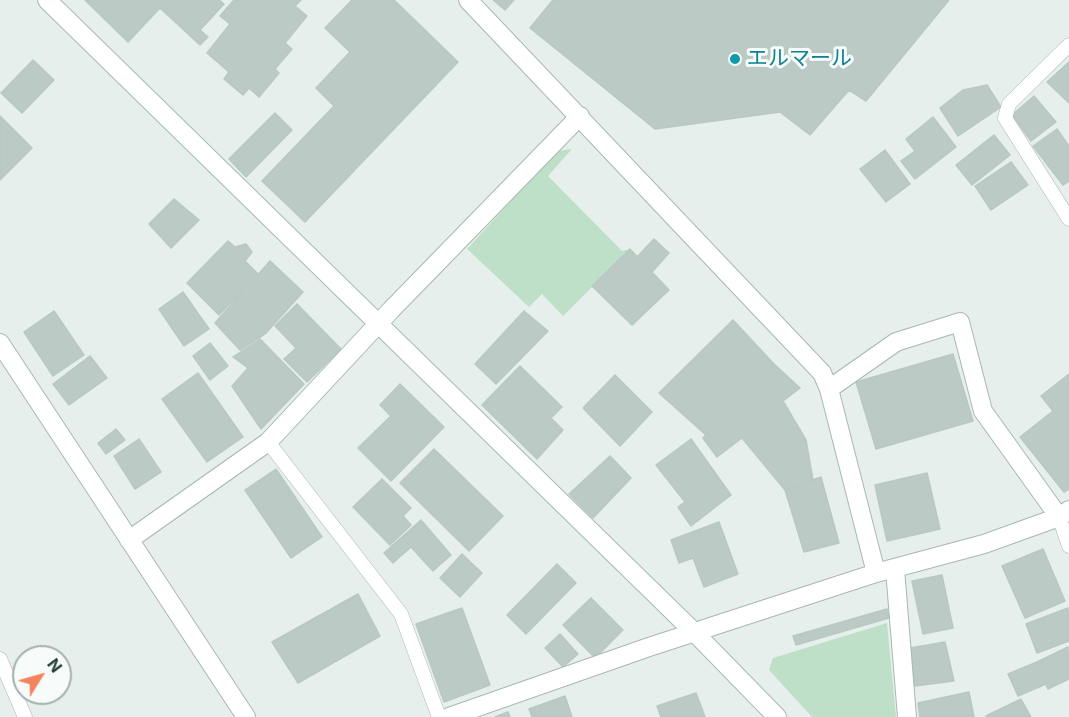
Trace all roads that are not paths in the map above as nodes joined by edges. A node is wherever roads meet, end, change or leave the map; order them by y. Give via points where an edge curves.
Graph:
1 (47, 0) edge
2 (468, 0) edge
3 (1069, 45) edge
4 (580, 116) junction
5 (1069, 219) edge
6 (378, 324) junction
7 (0, 343) edge
8 (829, 389) junction
9 (268, 442) junction
10 (1064, 513) edge
11 (129, 540) junction
12 (1069, 546) edge
13 (895, 569) junction
14 (876, 573) junction
15 (695, 633) junction
16 (0, 659) edge
17 (24, 717) edge
18 (246, 717) edge
19 (439, 717) edge
20 (449, 717) edge
21 (777, 717) edge
22 (907, 717) edge

1 - 6 street
2 - 4 street
3 - 5 lane via 1009,104 1005,118
4 - 6 street
4 - 8 street via 822,374
6 - 9 street
6 - 15 street
7 - 11 street
8 - 10 street via 896,342 960,322 983,411
8 - 14 street
9 - 11 street
9 - 19 lane via 401,614
10 - 12 lane
10 - 13 street via 984,544
11 - 18 street
13 - 14 street
13 - 22 street
14 - 15 street
15 - 20 street
15 - 21 street
16 - 17 lane

